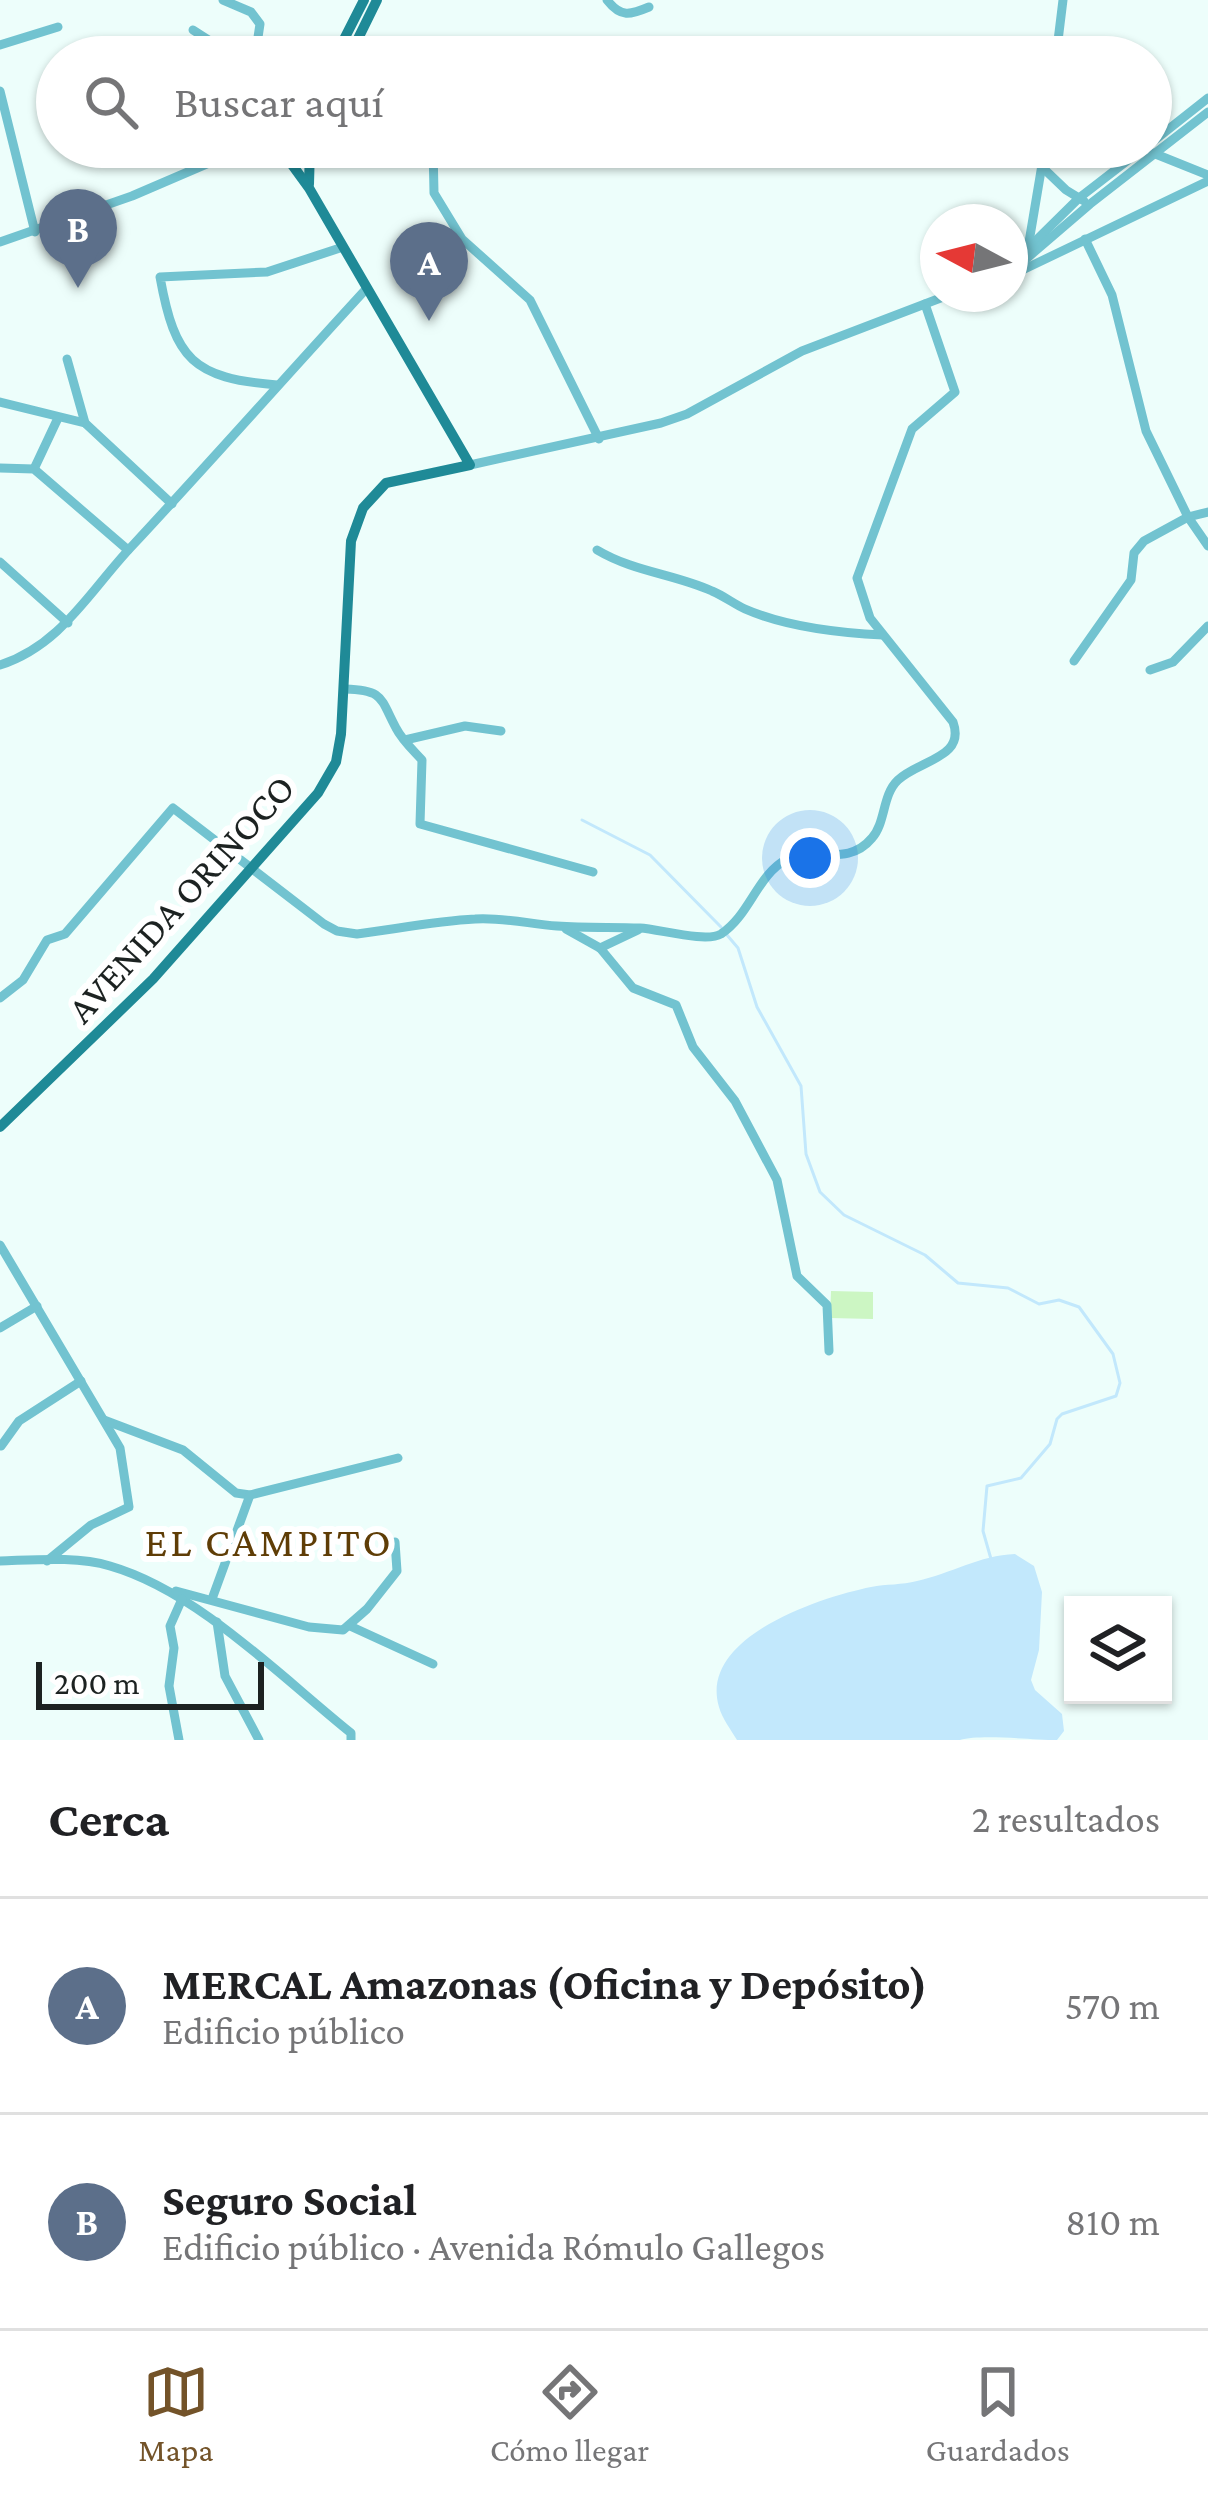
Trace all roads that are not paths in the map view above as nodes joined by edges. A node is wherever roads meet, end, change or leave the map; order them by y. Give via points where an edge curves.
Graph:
1 (223, 0) edge
2 (364, 0) edge
3 (377, 0) edge
4 (607, 0) edge
5 (1063, 0) edge
6 (649, 7) dead end
7 (58, 27) dead end
8 (194, 30) dead end
9 (203, 36) edge
10 (258, 36) edge
11 (346, 36) edge
12 (359, 36) edge
13 (1059, 36) edge
14 (0, 45) edge
15 (0, 91) edge
16 (1208, 98) edge
17 (2, 106) edge
18 (1208, 112) edge
19 (1172, 129) edge
20 (1172, 134) edge
21 (1172, 159) edge
22 (195, 168) edge
23 (293, 168) edge
24 (309, 168) edge
25 (433, 168) edge
26 (1042, 168) edge
27 (1044, 168) edge
28 (1125, 168) edge
29 (1208, 178) edge
30 (309, 188) junction
31 (1085, 201) junction
32 (35, 232) junction
33 (1085, 238) junction
34 (0, 242) edge
35 (1029, 244) junction
36 (344, 247) junction
37 (1028, 249) edge
38 (1028, 257) edge
39 (1028, 262) edge
40 (367, 288) junction
41 (920, 306) edge
42 (928, 312) edge
43 (67, 359) dead end
44 (277, 385) junction
45 (0, 402) edge
46 (58, 418) junction
47 (85, 423) junction
48 (598, 439) junction
49 (470, 465) junction
50 (0, 468) edge
51 (34, 470) junction
52 (172, 504) junction
53 (1208, 512) edge
54 (1188, 517) junction
55 (1208, 546) edge
56 (128, 550) junction
57 (597, 550) dead end
58 (0, 562) edge
59 (68, 623) junction
60 (1208, 626) edge
61 (884, 634) junction
62 (1074, 661) dead end
63 (0, 665) edge
64 (1150, 670) dead end
65 (345, 689) junction
66 (501, 731) dead end
67 (405, 740) junction
68 (252, 869) junction
69 (592, 872) dead end
70 (562, 926) junction
71 (642, 928) junction
72 (600, 948) junction
73 (0, 998) edge
74 (0, 1123) edge
75 (0, 1245) edge
76 (37, 1306) junction
77 (0, 1328) edge
78 (829, 1351) dead end
79 (81, 1381) junction
80 (104, 1420) junction
81 (1, 1446) edge
82 (398, 1458) dead end
83 (250, 1495) junction
84 (395, 1542) dead end
85 (0, 1560) edge
86 (47, 1561) junction
87 (166, 1589) junction
88 (182, 1599) junction
89 (212, 1599) junction
90 (217, 1622) junction
91 (350, 1626) junction
92 (433, 1664) dead end
93 (179, 1740) edge
94 (259, 1740) edge
95 (351, 1740) edge

1 - 10 street via 251,12
2 - 11 main road
3 - 12 main road
4 - 6 street via 629,15
5 - 13 street
7 - 14 street
8 - 9 street
15 - 17 street
16 - 19 street
17 - 32 street
18 - 20 street
21 - 29 street
22 - 32 street
23 - 30 main road
24 - 30 main road
25 - 48 street via 434,194 462,239 530,300
26 - 35 street
27 - 31 street
28 - 31 street
29 - 33 street
30 - 36 main road
31 - 35 street
31 - 38 street
32 - 34 street
33 - 39 street
33 - 54 street via 1112,296 1147,431
35 - 37 street
36 - 40 main road
36 - 44 street via 267,272 160,277 166,313 194,365 231,382
40 - 44 street
40 - 49 main road
41 - 48 street, AVENIDA ORINOCO via 802,351 687,414
42 - 61 street via 955,392 912,429 857,578
43 - 47 street
44 - 52 street
45 - 46 street
46 - 47 street
46 - 51 street
47 - 52 street
48 - 49 street, AVENIDA ORINOCO
49 - 65 main road, AVENIDA ORINOCO via 386,483 363,508 351,541
50 - 51 street
51 - 56 street
52 - 56 street
53 - 54 street
54 - 55 street
54 - 62 street via 1134,553 1131,580
56 - 59 street
57 - 61 street via 778,620
58 - 59 street
59 - 63 street via 30,656
60 - 64 street via 1173,662
61 - 71 street via 952,722 956,743 898,779 862,847 784,861 720,934
65 - 67 street via 385,700
65 - 68 main road, AVENIDA ORINOCO via 329,776
66 - 67 street via 465,726
67 - 69 street via 424,768 420,824
68 - 70 street via 337,932 478,919
68 - 73 street via 173,808
68 - 74 main road, AVENIDA ORINOCO via 154,979
70 - 71 street
70 - 72 street
71 - 72 street
72 - 78 street via 633,988 676,1005 693,1047 735,1101 777,1180 797,1276 827,1305
75 - 76 street
76 - 77 street
76 - 79 street
79 - 80 street
79 - 81 street via 19,1420
80 - 83 street via 182,1450 236,1493
80 - 86 street via 120,1448 129,1507
82 - 83 street
83 - 89 street
84 - 91 street via 397,1571
85 - 86 street
86 - 87 street via 107,1565
87 - 88 street
87 - 89 street
88 - 90 street
88 - 93 street via 170,1626
89 - 91 street via 329,1631
90 - 94 street via 225,1676
90 - 95 street
91 - 92 street

